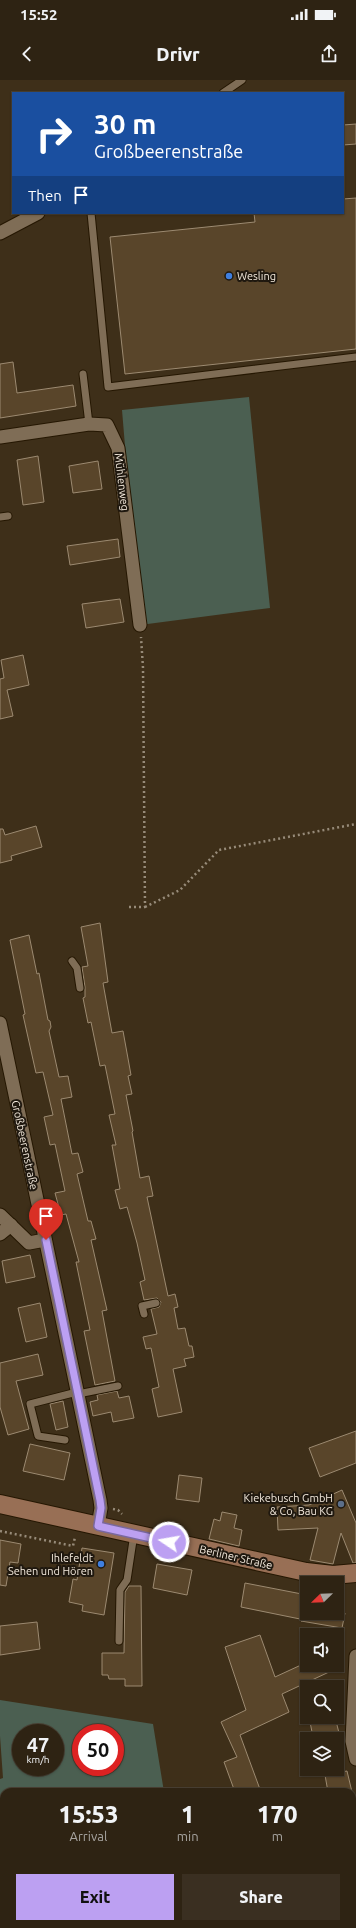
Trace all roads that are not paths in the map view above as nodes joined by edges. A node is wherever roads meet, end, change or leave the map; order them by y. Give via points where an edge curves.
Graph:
1 (242, 80) edge
2 (224, 92) edge
3 (36, 214) edge
4 (91, 214) edge
5 (0, 233) edge
6 (356, 357) edge
7 (83, 374) dead end
8 (89, 424) junction
9 (0, 437) edge
10 (140, 624) road end
11 (72, 961) dead end
12 (80, 988) dead end
13 (0, 1023) edge
14 (0, 1215) edge
15 (11, 1225) junction
16 (0, 1234) edge
17 (46, 1240) junction
18 (156, 1303) dead end
19 (144, 1314) dead end
20 (118, 1386) dead end
21 (78, 1393) junction
22 (65, 1440) dead end
23 (0, 1504) edge
24 (98, 1526) junction
25 (134, 1534) junction
26 (356, 1572) edge
27 (118, 1641) dead end
28 (356, 1656) edge
29 (356, 1759) edge

1 - 2 lane
3 - 5 street
4 - 6 lane via 108,387
7 - 8 lane
8 - 9 street, Mühlenweg
8 - 10 street, Mühlenweg via 107,425 118,448
11 - 12 lane via 77,968
13 - 17 street, Großbeerenstraße
14 - 15 street
15 - 16 street
15 - 17 street via 29,1243
17 - 21 street, Großbeerenstraße
18 - 19 lane via 142,1306
20 - 21 lane
21 - 22 lane via 30,1404 38,1436
21 - 24 street, Großbeerenstraße via 100,1500
23 - 24 main road, Berliner Straße
24 - 25 main road, Berliner Straße
25 - 26 main road, Berliner Straße via 306,1572 333,1575
25 - 27 lane via 127,1580 120,1590
28 - 29 street via 352,1741

